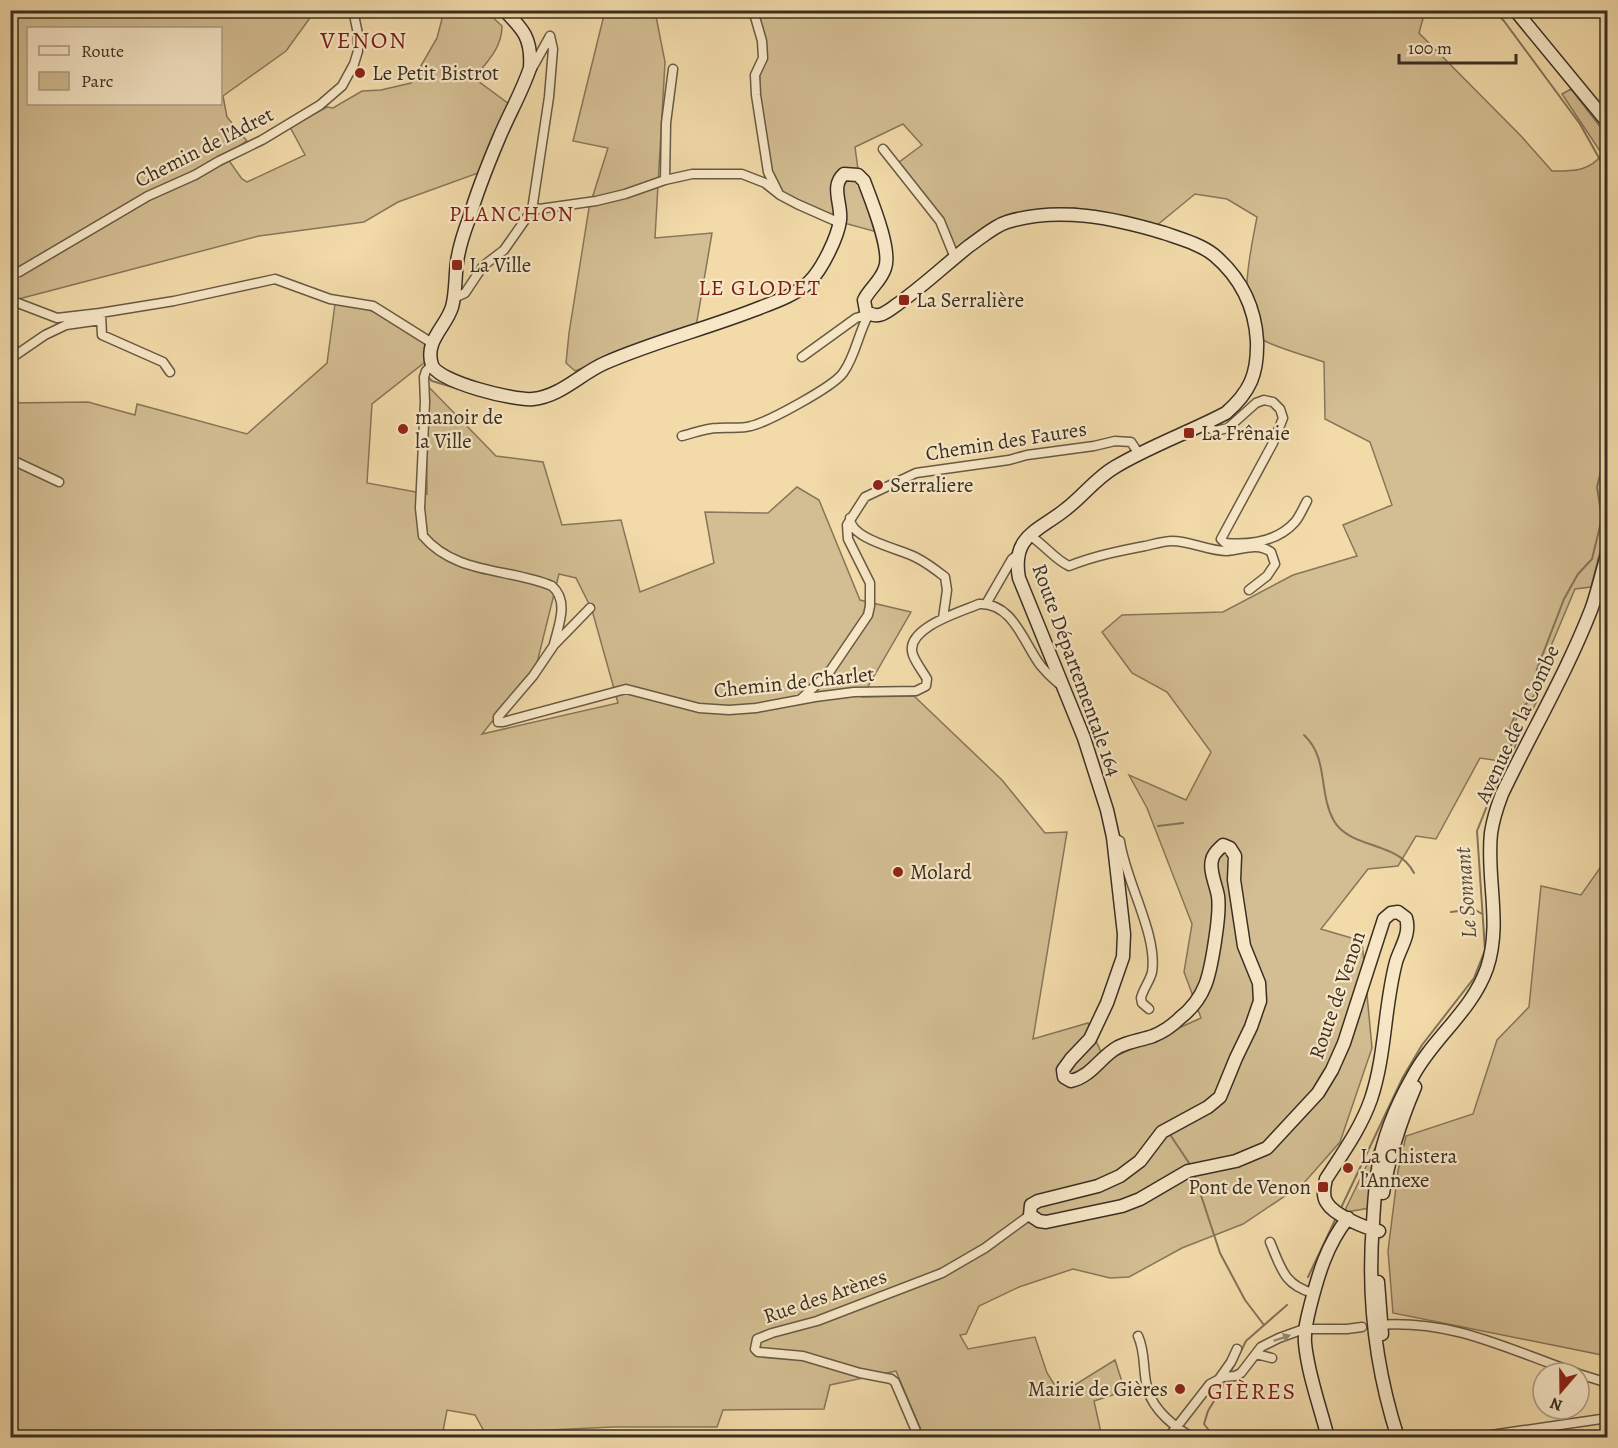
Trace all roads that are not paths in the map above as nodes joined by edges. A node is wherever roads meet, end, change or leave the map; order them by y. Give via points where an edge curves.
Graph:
1 (353, 10) edge
2 (504, 10) edge
3 (753, 10) edge
4 (1515, 10) edge
5 (673, 69) dead end
6 (526, 78) junction
7 (1608, 123) edge
8 (883, 149) dead end
9 (665, 180) junction
10 (780, 195) junction
11 (532, 210) junction
12 (840, 223) junction
13 (955, 258) junction
14 (10, 274) edge
15 (454, 298) junction
16 (10, 300) edge
17 (869, 314) junction
18 (101, 317) junction
19 (432, 343) junction
20 (802, 357) dead end
21 (10, 359) edge
22 (432, 365) junction
23 (170, 372) dead end
24 (1204, 425) junction
25 (682, 436) dead end
26 (1139, 454) junction
27 (10, 459) edge
28 (59, 482) dead end
29 (1307, 501) dead end
30 (850, 517) junction
31 (1029, 535) junction
32 (1608, 552) edge
33 (1017, 555) junction
34 (1249, 590) dead end
35 (986, 604) junction
36 (590, 608) dead end
37 (943, 618) junction
38 (554, 645) junction
39 (1062, 683) junction
40 (801, 700) junction
41 (1113, 837) junction
42 (1149, 1009) dead end
43 (1030, 1215) junction
44 (1341, 1215) junction
45 (1377, 1215) junction
46 (1376, 1230) junction
47 (1270, 1242) dead end
48 (1314, 1293) junction
49 (1372, 1326) junction
50 (1304, 1329) junction
51 (1138, 1336) dead end
52 (1237, 1349) dead end
53 (1258, 1351) junction
54 (1272, 1358) dead end
55 (1547, 1361) edge
56 (1591, 1377) edge
57 (1221, 1378) junction
58 (1606, 1382) edge
59 (1608, 1406) edge
60 (1608, 1418) edge
61 (1175, 1427) junction
62 (919, 1437) edge
63 (1168, 1437) edge
64 (1193, 1437) edge
65 (1328, 1437) edge
66 (1398, 1437) edge
67 (1405, 1437) edge
68 (1486, 1437) edge

1 - 14 street, Chemin de l'Adret via 358,34 354,64 342,86 320,105
2 - 6 street via 527,36 531,52
3 - 10 street via 763,58 755,75 756,95 768,172
4 - 7 street
5 - 9 street via 666,123
6 - 11 street via 550,36 553,49 549,97
6 - 15 street via 469,218 457,261
8 - 13 street via 940,221
9 - 10 street via 692,174 742,174 765,183
9 - 11 street via 597,201
10 - 12 street
11 - 15 street via 504,250 483,266 465,293
12 - 17 street via 838,179 844,174 858,175 864,181 887,253 880,280 864,300
12 - 22 street via 817,271 802,287 770,304 602,364 549,395 521,399 475,388 438,373
13 - 17 street, Route Départementale 164 via 895,306 881,315
13 - 24 street, Route Départementale 164 via 1005,222 1039,214 1107,219 1189,241 1212,254 1245,292 1252,310 1257,347 1253,381 1240,401
15 - 19 street via 451,311
16 - 18 street via 57,318
17 - 20 street via 855,318
17 - 25 street via 841,376 802,402 751,426 715,428
18 - 19 street via 275,279 330,299 373,306
18 - 21 street via 66,325
18 - 23 street via 102,335 163,362
19 - 22 street
22 - 38 street via 424,377 420,508 423,536 463,564 552,586 562,602
24 - 26 street, Route Départementale 164
24 - 29 street via 1215,431 1228,428 1264,400 1281,409 1282,418 1273,443 1221,539 1225,543 1259,542 1276,536 1295,522
26 - 30 street, Chemin des Faures via 1131,442 1114,441 916,473 865,497
26 - 31 street, Route Départementale 164 via 1113,468 1074,503
27 - 28 street
30 - 37 street via 853,526 867,537 915,556 945,577
30 - 40 street via 848,539 870,583 868,615 828,674
31 - 33 street, Route Départementale 164
31 - 34 street via 1069,566 1118,551 1172,541 1227,551 1264,547 1271,552 1275,564 1268,576
32 - 45 street, Avenue de la Combe via 1591,610 1495,814 1491,835 1494,928 1487,968 1477,990 1426,1054 1395,1112 1378,1169
33 - 35 street
33 - 39 street, Route Départementale 164 via 1020,578
35 - 37 street, Chemin de Charlet
35 - 39 street via 1004,612 1040,665
36 - 38 street
37 - 40 street, Chemin de Charlet via 923,631 912,648 912,655 927,679 926,686 916,691 854,692
38 - 40 street, Chemin de Charlet via 498,721 626,689 709,709 756,708
39 - 41 street, Route Départementale 164 via 1089,753
41 - 42 street via 1120,841 1148,935 1151,975 1141,998
41 - 43 street, Route Départementale 164 via 1123,957 1090,1039 1063,1070 1064,1077 1071,1082 1082,1078 1119,1047 1161,1032 1196,1003 1209,977 1219,910 1211,860 1223,845 1235,856 1234,880 1244,946 1259,983 1258,1008 1220,1097 1167,1129 1130,1170 1098,1186 1038,1201 1031,1205
43 - 44 street, Route de Venon via 1046,1222 1122,1206 1192,1170 1236,1161 1267,1148 1318,1093 1344,1043 1384,919 1398,912 1406,918 1408,930 1396,962 1371,1100 1323,1187 1326,1203
43 - 62 street, Rue des Arènes via 942,1273 758,1340 758,1352 803,1356 891,1379
44 - 45 street
44 - 46 street
44 - 48 street
45 - 46 street, Avenue de la Combe
46 - 49 street, Avenue de la Combe via 1370,1270
47 - 48 street via 1289,1281
48 - 50 street
49 - 50 street
49 - 55 street via 1413,1323 1463,1332
49 - 66 street
49 - 67 street
53 -> 50 street
50 - 65 street via 1310,1376
51 - 61 street via 1150,1395
52 - 57 street
53 - 54 street
53 - 57 street via 1241,1374
56 - 58 street
57 - 61 street via 1210,1384
58 - 59 street
60 - 68 street
61 - 63 street
61 - 64 street

